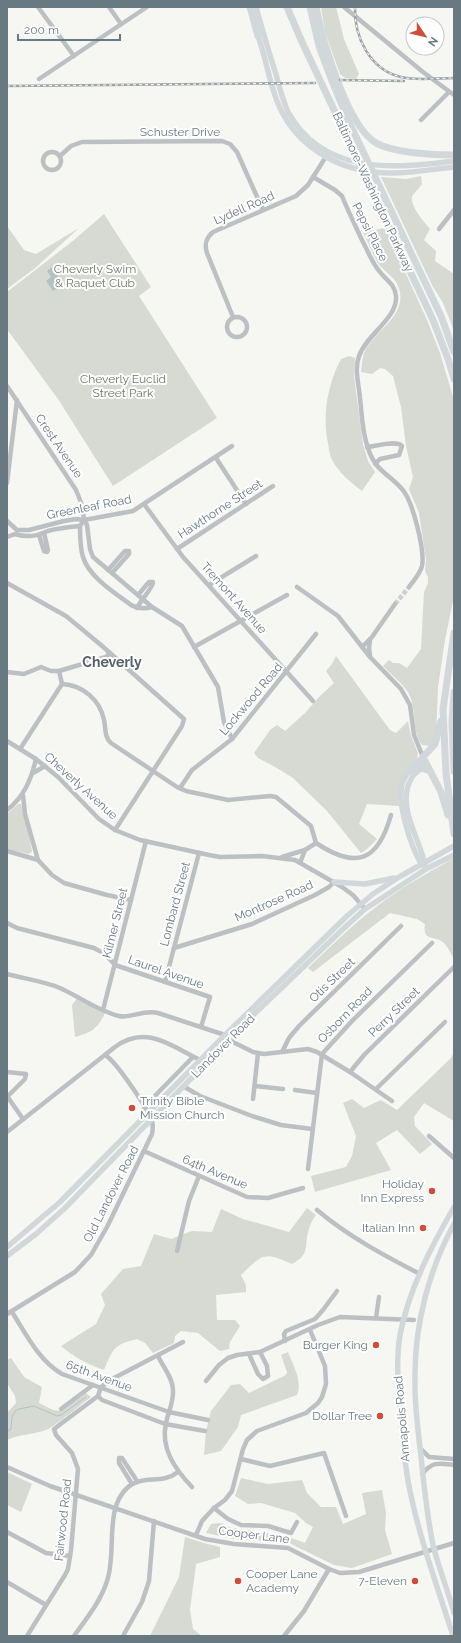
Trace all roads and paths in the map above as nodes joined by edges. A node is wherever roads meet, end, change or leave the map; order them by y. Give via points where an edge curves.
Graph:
1 (38, 7) edge
2 (109, 7) edge
3 (147, 7) edge
4 (248, 7) edge
5 (256, 7) edge
6 (287, 7) edge
7 (344, 7) edge
8 (312, 8) edge
9 (121, 24) junction
10 (258, 36) joint
11 (74, 56) junction
12 (272, 74) junction
13 (39, 80) dead end
14 (276, 88) junction
15 (449, 92) junction
16 (454, 95) edge
17 (421, 120) dead end
18 (328, 152) junction
19 (60, 156) dead end
20 (454, 156) edge
21 (325, 158) junction
22 (454, 161) edge
23 (454, 167) edge
24 (313, 177) junction
25 (263, 210) junction
26 (454, 210) edge
27 (438, 228) dead end
28 (233, 317) junction
29 (454, 352) edge
30 (454, 379) edge
31 (7, 386) edge
32 (17, 400) junction
33 (27, 416) junction
34 (14, 417) junction
35 (232, 446) dead end
36 (367, 447) junction
37 (216, 458) junction
38 (375, 464) junction
39 (7, 483) edge
40 (273, 486) dead end
41 (144, 504) junction
42 (246, 504) junction
43 (84, 520) junction
44 (7, 521) edge
45 (80, 526) junction
46 (16, 532) junction
47 (7, 537) edge
48 (177, 549) junction
49 (256, 556) dead end
50 (110, 572) junction
51 (7, 584) edge
52 (210, 585) junction
53 (297, 587) dead end
54 (409, 587) tunnel mouth
55 (287, 595) dead end
56 (140, 596) junction
57 (396, 604) tunnel mouth
58 (152, 607) junction
59 (137, 608) junction
60 (241, 621) junction
61 (454, 633) edge
62 (316, 634) dead end
63 (372, 637) junction
64 (194, 647) junction
65 (362, 647) junction
66 (110, 653) junction
67 (370, 657) junction
68 (59, 671) junction
69 (7, 672) edge
70 (287, 672) junction
71 (62, 684) junction
72 (454, 692) edge
73 (313, 701) dead end
74 (443, 708) junction
75 (232, 739) junction
76 (7, 740) edge
77 (20, 749) junction
78 (423, 757) junction
79 (36, 760) junction
80 (45, 766) junction
81 (153, 771) junction
82 (430, 771) junction
83 (454, 771) edge
84 (33, 773) junction
85 (413, 774) junction
86 (180, 788) junction
87 (23, 795) junction
88 (7, 810) edge
89 (391, 815) dead end
90 (115, 830) junction
91 (453, 832) edge
92 (146, 841) junction
93 (316, 843) junction
94 (454, 846) edge
95 (420, 848) junction
96 (305, 850) junction
97 (7, 851) edge
98 (199, 853) junction
99 (439, 854) junction
100 (454, 855) edge
101 (280, 857) junction
102 (38, 860) junction
103 (423, 862) junction
104 (300, 863) junction
105 (426, 869) junction
106 (398, 877) junction
107 (334, 882) junction
108 (131, 900) junction
109 (360, 904) junction
110 (365, 909) junction
111 (7, 923) edge
112 (401, 926) dead end
113 (432, 944) dead end
114 (174, 948) junction
115 (115, 966) junction
116 (454, 967) edge
117 (7, 974) edge
118 (166, 982) junction
119 (103, 1010) junction
120 (445, 1022) dead end
121 (201, 1027) junction
122 (225, 1035) junction
123 (229, 1039) junction
124 (282, 1052) junction
125 (258, 1054) junction
126 (322, 1054) junction
127 (105, 1055) junction
128 (193, 1057) junction
129 (200, 1060) junction
130 (7, 1072) edge
131 (350, 1072) junction
132 (183, 1086) junction
133 (255, 1086) junction
134 (283, 1089) dead end
135 (376, 1089) junction
136 (295, 1090) dead end
137 (317, 1093) junction
138 (7, 1096) edge
139 (253, 1099) dead end
140 (392, 1101) dead end
141 (144, 1107) junction
142 (148, 1112) junction
143 (23, 1119) junction
144 (151, 1119) junction
145 (312, 1129) junction
146 (7, 1132) edge
147 (430, 1136) dead end
148 (144, 1151) junction
149 (454, 1158) edge
150 (308, 1169) dead end
151 (199, 1176) junction
152 (303, 1188) dead end
153 (454, 1207) edge
154 (317, 1210) dead end
155 (454, 1224) edge
156 (7, 1246) edge
157 (177, 1252) dead end
158 (7, 1256) edge
159 (420, 1274) junction
160 (337, 1291) dead end
161 (379, 1297) dead end
162 (12, 1312) junction
163 (7, 1314) edge
164 (315, 1318) junction
165 (376, 1318) junction
166 (404, 1319) junction
167 (414, 1320) dead end
168 (318, 1325) junction
169 (310, 1330) junction
170 (285, 1340) junction
171 (183, 1342) dead end
172 (260, 1352) junction
173 (249, 1354) junction
174 (158, 1356) junction
175 (206, 1381) dead end
176 (94, 1385) junction
177 (100, 1387) junction
178 (98, 1396) junction
179 (61, 1409) dead end
180 (169, 1412) junction
181 (208, 1420) dead end
182 (165, 1424) junction
183 (205, 1431) dead end
184 (420, 1447) junction
185 (241, 1459) junction
186 (454, 1459) edge
187 (454, 1465) edge
188 (7, 1467) edge
189 (178, 1472) junction
190 (422, 1474) junction
191 (135, 1482) junction
192 (192, 1487) dead end
193 (76, 1495) junction
194 (214, 1508) junction
195 (116, 1509) junction
196 (346, 1516) dead end
197 (154, 1521) junction
198 (297, 1522) dead end
199 (7, 1532) edge
200 (196, 1535) junction
201 (454, 1543) edge
202 (434, 1548) junction
203 (426, 1551) junction
204 (70, 1556) junction
205 (329, 1570) junction
206 (7, 1582) edge
207 (46, 1606) junction
208 (454, 1612) edge
209 (27, 1636) edge
210 (74, 1636) edge
211 (123, 1636) edge
212 (284, 1636) edge
213 (453, 1636) edge

1 - 11 street
2 - 9 street
3 - 9 street
4 - 10 highway
5 - 12 main road
6 - 30 highway, Baltimore-Washington Parkway via 433,320
7 - 15 street
8 - 20 highway via 333,69 354,119 362,131 375,143 388,148
8 - 29 highway, Baltimore-Washington Parkway via 317,40 327,69 441,316
9 - 11 street
10 - 12 main road
11 - 13 street
12 - 14 main road
14 - 18 main road via 288,112 302,131
14 - 21 main road via 278,105 290,126
15 - 16 street
15 - 17 street
18 - 21 street, Lydell Road
18 - 22 main road via 356,163 386,167
19 - 25 street, Schuster Drive via 71,146 82,142 222,141 230,144 237,152
21 - 23 main road via 372,172 403,173
21 - 24 street, Lydell Road
24 - 25 street, Lydell Road via 296,196
24 - 36 street, Pepsi Place via 342,196 376,267 395,289 396,306 364,347 357,363
25 - 28 street, Lydell Road via 213,232 206,242 207,252
26 - 27 street
28 - 28 street, Lydell Road via 228,321 227,330 233,336 239,336 246,331 246,322 242,318
31 - 32 street, Crest Avenue
32 - 33 street, Crest Avenue
32 - 34 street
33 - 34 street via 20,414
33 - 43 street, Crest Avenue via 76,490
34 - 39 street
35 - 37 street, Greenleaf Road
36 - 38 street
36 - 38 street via 392,443 402,446 400,455 380,459
37 - 41 street, Greenleaf Road
37 - 42 street
38 - 54 street via 408,496 416,516 422,565
40 - 42 street, Hawthorne Street
41 - 43 street, Greenleaf Road via 128,512
41 - 48 street, Tremont Avenue
42 - 48 street, Hawthorne Street
43 - 45 street
43 - 46 street, Greenleaf Road via 64,521
43 - 50 street, Crest Avenue via 91,554
44 - 46 street
45 - 46 street, Greenleaf Road via 28,537
45 - 59 street via 83,557 88,568 131,606
46 - 47 street
48 - 52 street, Tremont Avenue
49 - 52 street
50 - 50 street via 125,551 128,550 129,554
50 - 56 street, Crest Avenue
51 - 66 street via 66,616
52 - 60 street, Tremont Avenue
53 - 65 street via 338,616
55 - 60 street
56 - 58 street, Crest Avenue
56 - 59 street
57 - 63 street
58 - 59 street
58 - 64 street, Crest Avenue via 181,624
60 - 64 street
60 - 70 street, Tremont Avenue
61 - 74 highway
62 - 70 street, Lockwood Road
63 - 65 street
63 - 67 street via 368,648
64 - 75 street, Crest Avenue via 218,687 224,722
65 - 67 street
66 - 68 street via 106,657
66 - 81 street via 184,720
67 - 78 street via 406,695 414,735
68 - 69 street via 41,667 24,674
68 - 71 street
70 - 73 street, Tremont Avenue
70 - 75 street, Lockwood Road
71 - 77 street
71 - 81 street via 79,688 92,697 102,714 108,741
72 - 83 highway
74 - 78 highway via 435,744
74 - 91 highway via 446,773
75 - 86 street, Lockwood Road via 192,770
76 - 77 street, Cheverly Avenue
77 - 79 street, Cheverly Avenue
78 - 82 highway
78 - 85 main road via 422,763
78 - 103 main road via 406,776 401,795 408,832
79 - 80 street, Cheverly Avenue
79 - 84 street
80 - 84 street
80 - 90 street, Cheverly Avenue via 99,819
81 - 86 street
81 - 90 street
82 - 85 highway via 421,768
82 - 91 highway via 442,796
84 - 87 street
85 - 95 main road via 407,787 406,801
86 - 93 street via 228,800 276,797 311,826
87 - 88 street
87 - 102 street via 25,814
89 - 93 street via 380,842 361,858 342,857
90 - 92 street, Cheverly Avenue
92 - 98 street, Cheverly Avenue
92 - 108 street, Kilmer Street
93 - 96 street
94 - 99 main road, Landover Road
95 - 99 main road via 428,854
95 - 103 main road
96 - 101 street
96 - 104 street
97 - 102 street
98 - 101 street, Cheverly Avenue via 220,857
98 - 114 street, Lombard Street
99 - 103 main road, Landover Road
100 - 105 main road, Landover Road
101 - 104 street, Cheverly Avenue
102 - 108 street via 64,883 106,896
103 - 105 main road
103 - 106 main road, Landover Road
104 - 107 street, Cheverly Avenue
105 - 110 main road, Landover Road
106 - 107 main road via 366,884
106 - 109 main road, Landover Road
107 - 109 street, Cheverly Avenue via 348,891
107 - 114 street, Montrose Road via 315,895 252,924
108 - 115 street, Kilmer Street
109 - 110 street, Cheverly Avenue
109 - 122 main road, Landover Road
110 - 123 main road, Landover Road
111 - 115 street, Laurel Avenue via 17,928 94,948 105,954
112 - 124 street, Otis Street via 299,1026
113 - 126 street, Osborn Road via 352,1021
114 - 118 street, Lombard Street
115 - 118 street, Laurel Avenue
115 - 119 street, Kilmer Street
116 - 131 street, Perry Street via 364,1055
117 - 119 street via 55,986
118 - 121 street, Laurel Avenue via 210,997
119 - 121 street via 122,1016 150,1011
120 - 135 street
121 - 122 street
122 - 123 street
122 - 129 main road, Landover Road
123 - 125 street
123 - 132 main road, Landover Road
124 - 125 street
124 - 126 street via 308,1049
125 - 133 street
126 - 131 street
126 - 137 street, Osborn Road
127 - 128 street via 126,1040 142,1036 160,1040
127 - 141 street, Old Landover Road via 113,1062
127 - 143 street
128 - 129 street
128 - 141 street
129 - 142 main road, Landover Road
130 - 138 street via 26,1074 25,1079
131 - 135 street
132 - 144 main road, Landover Road
132 - 145 street via 200,1096 259,1118 281,1125
133 - 134 street
133 - 139 street
135 - 140 street
136 - 137 street
137 - 145 street, Osborn Road
138 - 143 street
141 - 142 street, Old Landover Road
142 - 144 street, Old Landover Road
142 - 156 main road, Landover Road via 60,1202
143 - 146 street
144 - 148 street, Old Landover Road via 152,1134
144 - 158 main road, Landover Road via 64,1209
145 - 150 street, Osborn Road
147 - 149 street
148 - 151 street, 64th Avenue
148 - 162 street, Old Landover Road via 90,1256 75,1272
151 - 152 street, 64th Avenue via 252,1198 272,1198
151 - 157 street via 189,1201
153 - 159 main road, Annapolis Road
154 - 159 street via 357,1240
155 - 184 main road, Annapolis Road via 431,1279 419,1331 415,1374
159 - 166 main road, Annapolis Road
160 - 164 street
161 - 165 street
162 - 163 street, Old Landover Road
162 - 176 street, 65th Avenue via 48,1365 69,1378
164 - 168 street
164 - 170 street via 286,1331
165 - 166 street
165 - 168 street via 340,1317
166 - 167 street
166 - 203 main road, Annapolis Road via 398,1348 397,1374 402,1435 409,1489
168 - 169 street
169 - 170 street
169 - 185 street via 325,1366 326,1384 322,1397 306,1413 257,1431 248,1440
170 - 172 street
171 - 174 street
172 - 173 street
172 - 173 street via 267,1366 268,1376 263,1379
173 - 175 street via 228,1358
174 - 177 street
174 - 180 street via 174,1392
176 - 177 street, 65th Avenue
176 - 179 street
177 - 178 street
177 - 180 street, 65th Avenue
178 - 182 street, 65th Avenue via 102,1400
178 - 193 street, Fairwood Road via 56,1426 54,1432 76,1459
180 - 181 street, 65th Avenue
180 - 182 street
182 - 183 street, 65th Avenue
182 - 189 street via 167,1447
184 - 186 street via 429,1457
184 - 190 main road, Annapolis Road
185 - 194 street via 232,1491
185 - 196 street via 270,1466 324,1453
187 - 190 street via 434,1464
188 - 193 street, Cooper Lane
189 - 191 street via 164,1480
189 - 192 street
190 - 202 main road, Annapolis Road
191 - 191 street via 122,1458 119,1458 119,1463
191 - 195 street via 125,1490
193 - 195 street, Cooper Lane
193 - 204 street, Fairwood Road
194 - 198 street via 241,1525 268,1526 291,1533
194 - 200 street via 202,1521
195 - 197 street, Cooper Lane
195 - 210 street via 113,1516 112,1561 108,1581
197 - 200 street, Cooper Lane
197 - 211 street via 149,1581 142,1602
199 - 204 street via 46,1553
200 - 205 street, Cooper Lane via 217,1542 288,1548
201 - 202 street, Cooper Lane
202 - 203 street, Cooper Lane
202 - 208 main road, Annapolis Road
203 - 205 street, Cooper Lane via 359,1572 340,1573
203 - 213 main road, Annapolis Road
204 - 207 street, Fairwood Road via 68,1569
205 - 212 street via 304,1611
206 - 207 street
207 - 209 street, Fairwood Road

